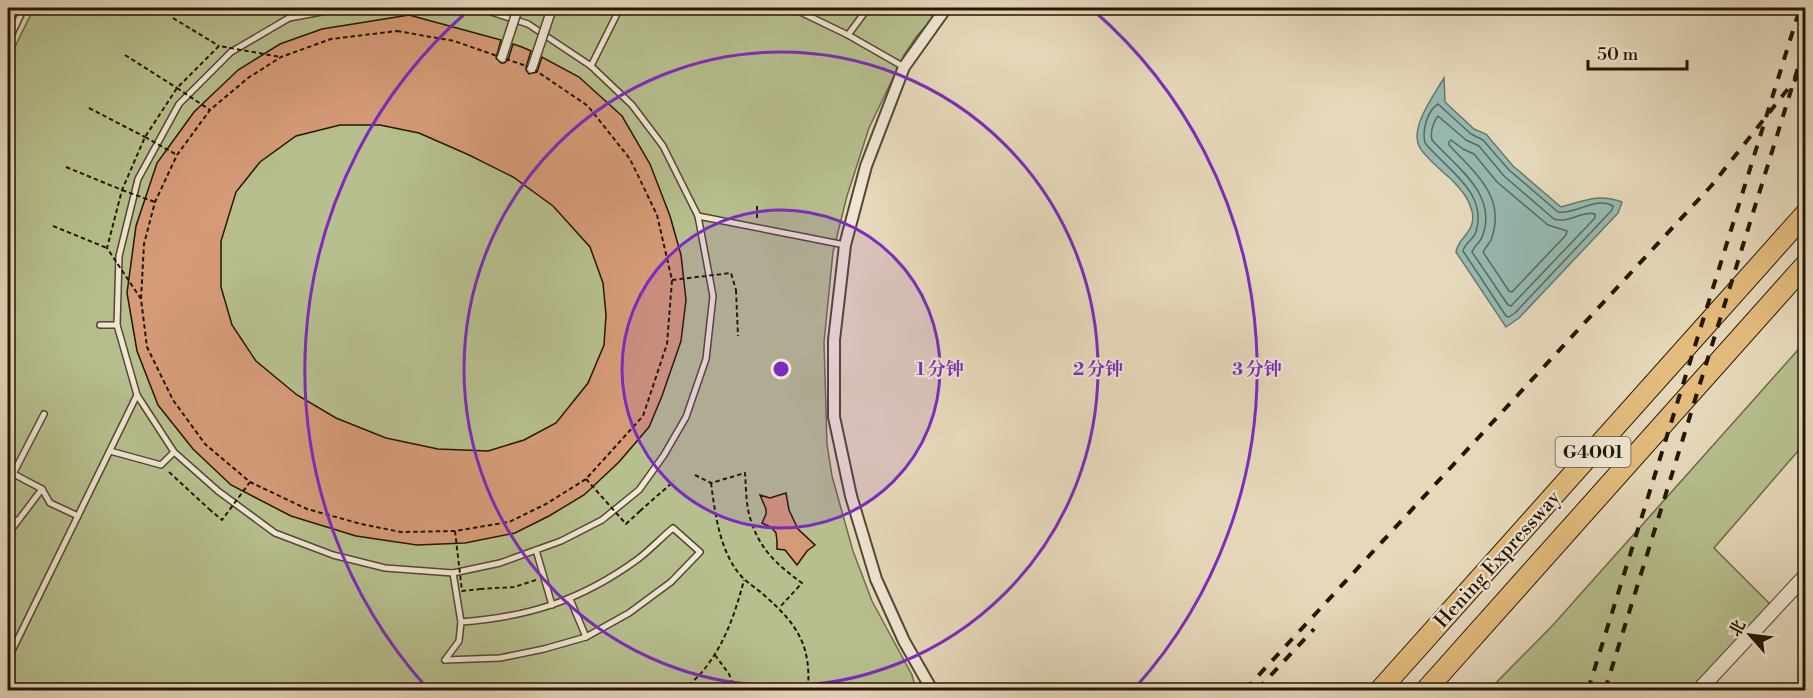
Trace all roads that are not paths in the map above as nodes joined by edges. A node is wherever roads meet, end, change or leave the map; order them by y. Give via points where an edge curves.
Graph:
1 (24, 8) edge
2 (344, 8) edge
3 (479, 8) edge
4 (519, 8) edge
5 (552, 8) edge
6 (620, 8) edge
7 (792, 8) edge
8 (868, 8) edge
9 (946, 8) edge
10 (848, 35) junction
11 (8, 42) edge
12 (502, 57) road end
13 (591, 66) junction
14 (904, 67) junction
15 (532, 68) road end
16 (1806, 213) edge
17 (698, 216) junction
18 (845, 245) junction
19 (1806, 264) edge
20 (100, 325) dead end
21 (117, 325) junction
22 (137, 395) junction
23 (44, 414) dead end
24 (110, 451) junction
25 (174, 452) junction
26 (10, 472) edge
27 (42, 489) junction
28 (8, 516) edge
29 (78, 516) junction
30 (18, 521) junction
31 (8, 534) edge
32 (536, 550) junction
33 (453, 573) junction
34 (1806, 574) edge
35 (570, 599) junction
36 (552, 605) junction
37 (460, 622) junction
38 (585, 637) junction
39 (8, 658) edge
40 (932, 690) edge
41 (1380, 690) edge
42 (1426, 690) edge
43 (1698, 690) edge

1 - 11 lane
2 - 21 lane via 289,18 231,52 179,104 138,179 119,256
3 - 13 lane via 528,24
4 - 12 street, bridge
5 - 15 street, bridge
6 - 13 lane
7 - 10 lane
8 - 10 lane
9 - 14 street
10 - 14 lane
13 - 17 lane via 632,105 663,146
14 - 18 street via 866,166
16 - 41 highway, Hening Expressway / G4001
17 - 18 lane
17 - 32 lane via 713,296 706,359 686,417 639,490 602,520
18 - 40 street via 834,340 834,417 851,496 876,579
19 - 42 highway, Hening Expressway / G4001
20 - 21 lane
21 - 22 lane
22 - 24 lane
22 - 25 lane
23 - 26 lane
24 - 25 lane via 161,465
24 - 29 lane
25 - 33 lane via 275,533 333,555 385,568
26 - 27 lane
27 - 29 lane via 50,503
27 - 30 lane
28 - 30 lane
29 - 39 lane
30 - 31 lane
32 - 33 lane
32 - 36 lane
33 - 37 lane
34 - 43 street
35 - 36 lane
35 - 38 lane
35 - 38 lane via 639,558 673,528 700,552 671,582 629,613
36 - 37 lane via 494,620
37 - 38 lane via 459,641 445,660 500,658

